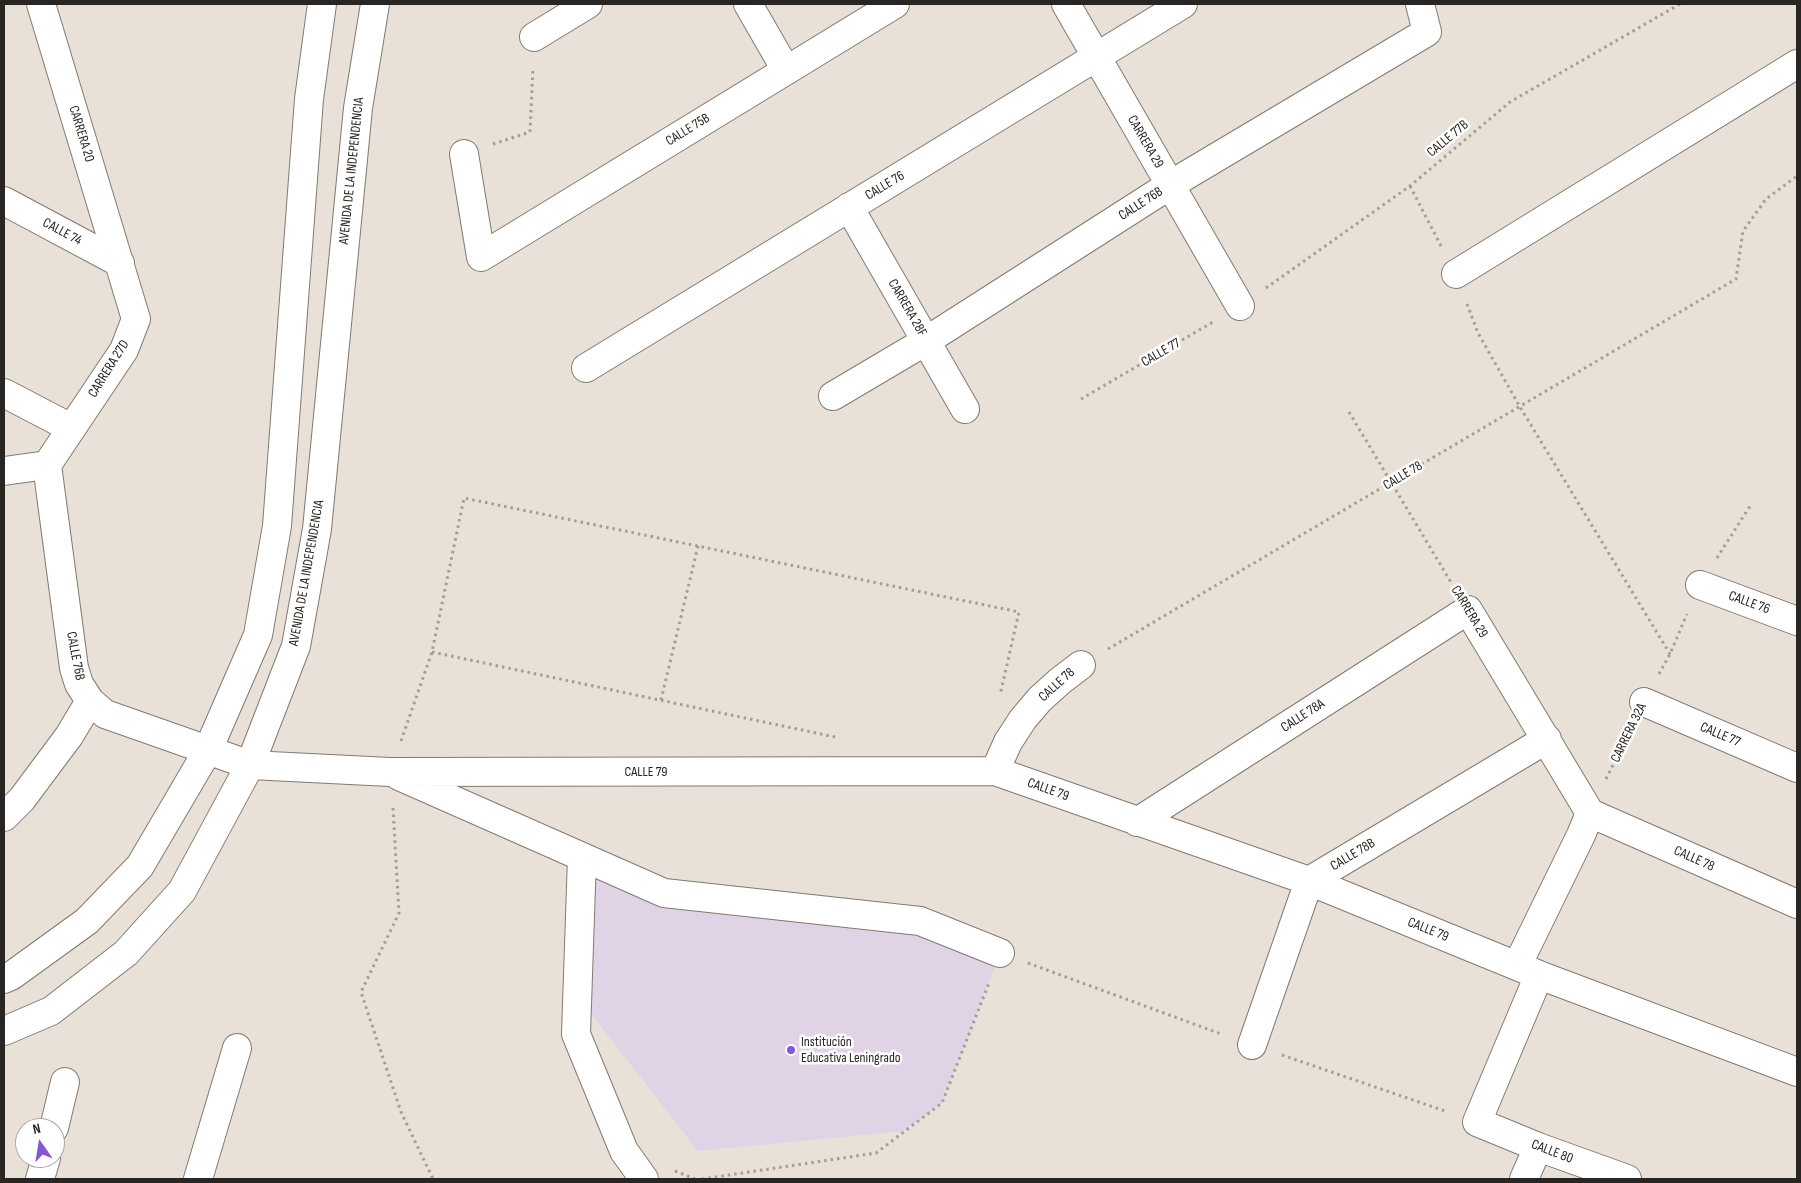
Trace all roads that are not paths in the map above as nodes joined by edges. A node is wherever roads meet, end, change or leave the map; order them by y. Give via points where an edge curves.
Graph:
1 (322, 4) edge
2 (375, 4) edge
3 (588, 4) edge
4 (748, 4) edge
5 (895, 4) edge
6 (1066, 4) edge
7 (1184, 4) edge
8 (1420, 4) edge
9 (38, 6) edge
10 (534, 37) road end
11 (1096, 57) junction
12 (1797, 64) edge
13 (786, 70) junction
14 (464, 154) road end
15 (1170, 185) junction
16 (4, 201) edge
17 (849, 207) junction
18 (120, 264) junction
19 (1456, 274) road end
20 (1240, 306) road end
21 (926, 341) junction
22 (586, 368) dead end
23 (4, 393) edge
24 (833, 396) dead end
25 (965, 409) dead end
26 (71, 428) junction
27 (47, 465) junction
28 (4, 471) edge
29 (1700, 585) road end
30 (1468, 610) joint
31 (1797, 621) edge
32 (1081, 665) road end
33 (90, 701) junction
34 (1644, 702) road end
35 (1547, 739) junction
36 (208, 750) junction
37 (250, 765) junction
38 (1797, 768) edge
39 (994, 771) junction
40 (390, 772) junction
41 (1590, 813) junction
42 (4, 817) edge
43 (1137, 822) junction
44 (582, 857) junction
45 (1309, 881) junction
46 (1797, 904) edge
47 (1000, 953) road end
48 (1528, 971) junction
49 (4, 979) edge
50 (4, 1032) edge
51 (1252, 1046) dead end
52 (237, 1048) dead end
53 (1797, 1072) edge
54 (65, 1082) dead end
55 (56, 1118) edge
56 (1538, 1147) junction
57 (198, 1179) edge
58 (644, 1179) edge
59 (1524, 1179) edge
60 (1627, 1179) edge

1 - 36 street via 309,100 277,526 258,635
2 - 37 street, AVENIDA DE LA INDEPENDENCIA via 358,108 317,529 296,646
3 - 10 street
4 - 13 street
5 - 13 street, CALLE 75B
6 - 11 street, CARRERA 29
7 - 11 street, CALLE 76
8 - 15 street, CALLE 76B via 1427,32
9 - 18 street, CARRERA 20
11 - 15 street, CARRERA 29
11 - 17 street, CALLE 76
12 - 19 street
13 - 14 street, CALLE 75B via 481,257
15 - 20 street, CARRERA 29
15 - 21 street, CALLE 76B
16 - 18 street, CALLE 74
17 - 21 street, CARRERA 28F
17 - 22 street, CALLE 76
18 - 26 street, CARRERA 27D via 136,319 124,350
21 - 24 street, CALLE 76B
21 - 25 street, CARRERA 28F
23 - 26 street
26 - 27 street, CARRERA 27D
27 - 28 street
27 - 33 street, CALLE 76B via 74,668
29 - 31 street, CALLE 76
30 - 35 street, CARRERA 29
30 - 43 street, CALLE 78A
32 - 39 street, CALLE 78 via 1040,699 1008,742
33 - 36 street, CALLE 76B via 105,714
33 - 42 street via 69,736 22,799
34 - 38 street, CALLE 77
35 - 41 street, CARRERA 29
35 - 45 street, CALLE 78B
36 - 37 street, CALLE 76B
36 - 49 street via 140,866 87,920
37 - 40 street, CALLE 79
37 - 50 street, AVENIDA DE LA INDEPENDENCIA via 182,891 126,953 51,1010
39 - 40 street, CALLE 79
39 - 43 street, CALLE 79
40 - 44 street
41 - 46 street, CALLE 78
41 - 48 street
43 - 45 street, CALLE 79
44 - 47 street via 664,893 920,921
44 - 58 street via 576,1034 624,1152
45 - 48 street, CALLE 79
45 - 51 street
48 - 53 street, CALLE 79
48 - 56 street, CALLE 80 via 1477,1122
52 - 57 street
54 - 55 street
56 - 59 street
56 - 60 street, CALLE 80

